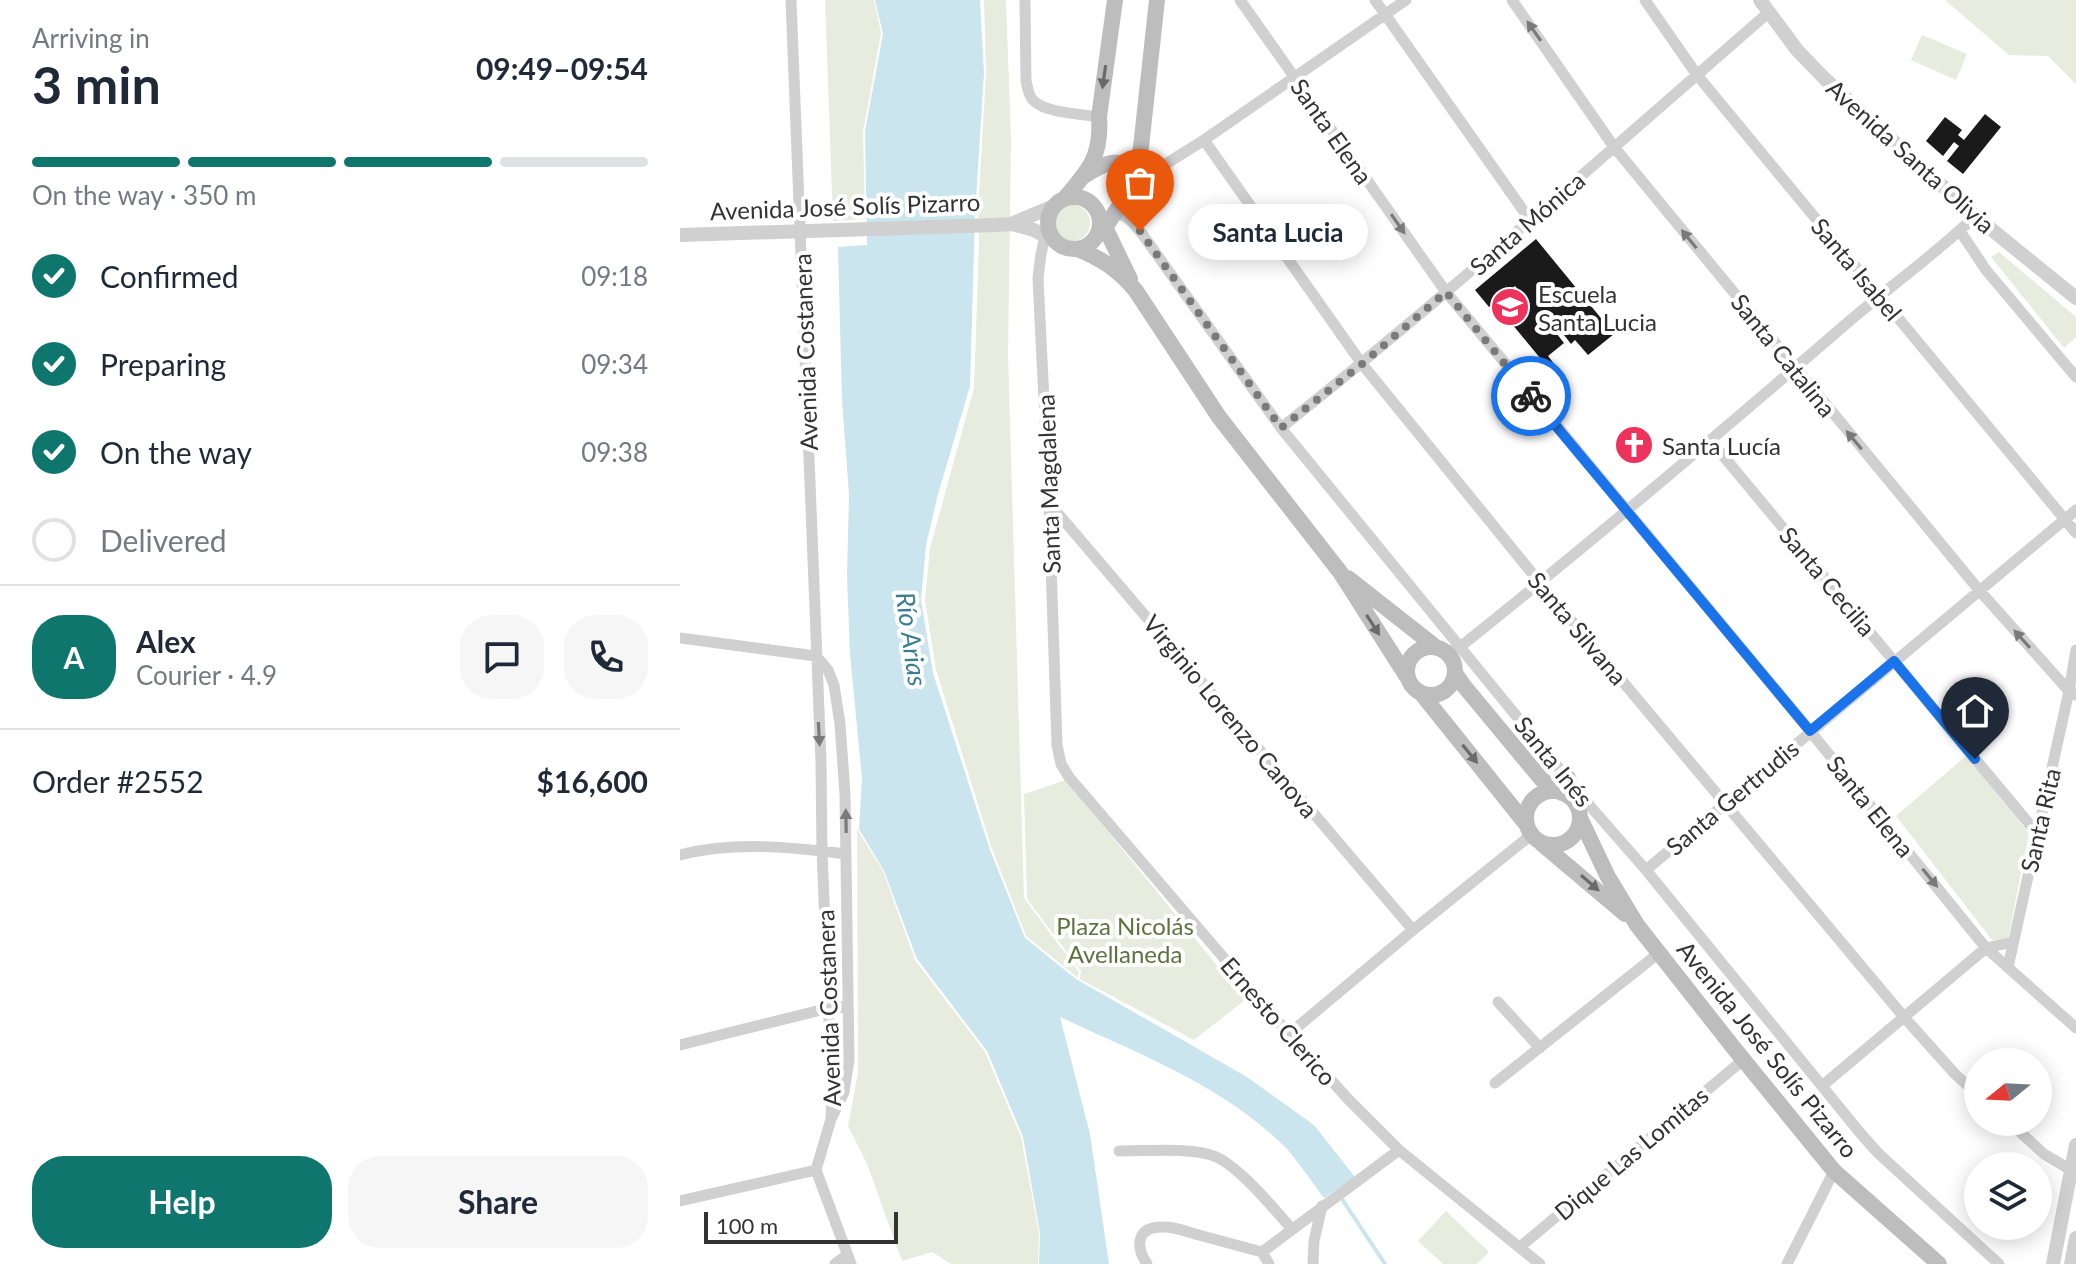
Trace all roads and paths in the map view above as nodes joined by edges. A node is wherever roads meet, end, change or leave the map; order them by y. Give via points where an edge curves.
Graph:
1 (791, 0) edge
2 (1025, 0) edge
3 (1115, 0) edge
4 (1157, 0) edge
5 (1240, 0) edge
6 (1375, 0) edge
7 (1406, 0) edge
8 (1512, 0) edge
9 (1645, 0) edge
10 (1764, 7) edge
11 (1385, 15) junction
12 (1697, 75) junction
13 (1294, 78) junction
14 (1099, 117) junction
15 (1100, 135) junction
16 (1204, 140) junction
17 (1141, 147) junction
18 (1614, 147) junction
19 (1083, 178) junction
20 (1134, 184) junction
21 (1059, 202) junction
22 (1975, 216) junction
23 (1530, 220) junction
24 (1104, 223) junction
25 (1004, 225) junction
26 (801, 231) junction
27 (1140, 231) junction
28 (1960, 231) junction
29 (680, 235) edge
30 (1051, 235) junction
31 (1078, 249) junction
32 (1136, 291) junction
33 (1446, 292) junction
34 (1879, 295) junction
35 (2076, 298) edge
36 (1362, 364) junction
37 (1794, 368) junction
38 (2076, 377) edge
39 (1281, 428) junction
40 (1710, 440) junction
41 (1049, 503) junction
42 (2076, 510) edge
43 (1626, 511) junction
44 (2065, 520) junction
45 (2076, 533) edge
46 (1340, 572) junction
47 (1540, 583) junction
48 (1979, 590) junction
49 (680, 638) edge
50 (2076, 650) edge
51 (816, 656) junction
52 (1451, 657) junction
53 (1894, 661) junction
54 (1407, 677) junction
55 (1421, 693) junction
56 (2072, 693) edge
57 (1810, 731) junction
58 (1057, 745) joint
59 (1575, 800) junction
60 (1724, 803) junction
61 (2036, 832) junction
62 (1533, 834) junction
63 (822, 851) junction
64 (846, 854) junction
65 (680, 855) edge
66 (1646, 870) junction
67 (1637, 925) junction
68 (1413, 930) junction
69 (2013, 942) junction
70 (1986, 948) junction
71 (1659, 953) junction
72 (2008, 967) junction
73 (1498, 1002) dead end
74 (848, 1006) junction
75 (829, 1008) junction
76 (1904, 1017) junction
77 (2076, 1028) edge
78 (1289, 1034) junction
79 (680, 1045) edge
80 (1540, 1048) junction
81 (1743, 1060) junction
82 (1964, 1082) edge
83 (1495, 1083) dead end
84 (1822, 1086) junction
85 (831, 1119) junction
86 (2024, 1136) edge
87 (2076, 1145) edge
88 (1399, 1150) junction
89 (1119, 1151) dead end
90 (816, 1170) junction
91 (2071, 1170) junction
92 (1834, 1171) junction
93 (680, 1201) edge
94 (1326, 1203) junction
95 (1292, 1229) junction
96 (2076, 1238) edge
97 (1520, 1247) junction
98 (1262, 1252) junction
99 (849, 1260) edge
100 (1144, 1260) edge
101 (835, 1264) edge
102 (1269, 1264) edge
103 (1313, 1264) edge
104 (1540, 1264) edge
105 (1787, 1264) edge
106 (1939, 1264) edge
107 (1999, 1264) edge
108 (2053, 1264) edge
109 (2071, 1264) edge

1 - 26 street, Avenida Costanera
2 - 14 street via 1029,94 1047,109
3 -> 14 main road
4 - 17 main road
5 - 13 street, Santa Elena
6 - 11 street
7 - 11 street
18 -> 8 street, Santa Catalina
9 - 12 street, Santa Isabel
10 - 12 street, Santa Mónica
10 - 22 street, Avenida Santa Olivia via 1825,79
11 - 13 street
11 - 23 street
12 - 18 street, Santa Mónica
12 - 34 street, Santa Isabel
13 - 16 street
13 -> 33 street, Santa Elena
14 - 15 main road
15 - 17 main road via 1117,152
15 - 19 main road via 1098,152
16 - 20 street
16 - 36 street, Santa Silvana
17 - 20 main road
18 - 23 street, Santa Mónica
37 -> 18 street, Santa Catalina
19 - 20 main road via 1101,166 1122,163
19 - 21 main road
20 - 24 main road
20 - 27 street, Santa Inés via 1132,205
21 - 24 main road via 1086,200
21 - 25 street, Avenida José Solís Pizarro
21 - 30 main road via 1049,215
22 - 28 street
22 - 35 street, Avenida Santa Olivia
23 - 33 street, Santa Mónica
24 - 27 street, Santa Inés via 1121,213
24 - 31 main road via 1089,244
24 - 32 main road, Avenida José Solís Pizarro
25 - 26 street, Avenida José Solís Pizarro
25 - 30 street, Avenida José Solís Pizarro
26 - 29 street, Avenida José Solís Pizarro
26 - 51 street, Avenida Costanera
27 - 39 street, Santa Inés
28 - 34 street
28 - 38 street
30 - 31 main road via 1067,248
30 - 41 street, Santa Magdalena via 1041,254 1038,278
31 - 32 main road, Avenida José Solís Pizarro via 1107,263
32 - 46 main road, Avenida José Solís Pizarro via 1219,417
33 - 36 street, Santa Mónica
33 - 43 street, Santa Elena
34 - 37 street
34 - 44 street, Santa Isabel
36 - 39 street, Santa Mónica
36 - 47 street, Santa Silvana
37 - 40 street
48 -> 37 street, Santa Catalina
39 - 52 street, Santa Inés
40 - 43 street
40 - 53 street, Santa Cecilia
41 - 58 street, Santa Magdalena
41 - 68 street, Virginio Lorenzo Canova
42 - 44 street, Santa Gertrudis
43 - 47 street
43 - 57 street, Santa Elena
44 - 45 street, Santa Isabel
44 - 48 street, Santa Gertrudis
46 - 52 main road, Avenida José Solís Pizarro
46 -> 54 main road, Avenida José Solís Pizarro
47 - 52 street
47 - 60 street, Santa Silvana
48 - 53 street, Santa Gertrudis
56 -> 48 street, Santa Catalina
49 - 51 street
50 - 56 street, Santa Rita
51 -> 63 street, Avenida Costanera
64 -> 51 street, Avenida Costanera via 840,724 834,685
52 - 54 main road via 1421,649 1409,661
52 - 55 main road via 1454,681 1444,692
52 - 59 street, Santa Inés
52 - 59 main road, Avenida José Solís Pizarro via 1464,686 1542,780
53 - 57 street, Santa Gertrudis
53 - 61 street, Santa Cecilia
54 - 55 main road, Avenida José Solís Pizarro
55 -> 62 main road, Avenida José Solís Pizarro
56 - 61 street, Santa Rita
57 - 60 street, Santa Gertrudis
57 -> 70 street, Santa Elena
58 - 78 street, Ernesto Clerico via 1069,777
59 - 62 main road via 1579,827 1568,841 1559,845
59 - 62 main road via 1556,791 1539,795 1526,816
59 - 66 street, Santa Inés
59 - 67 main road, Avenida José Solís Pizarro via 1608,877
60 - 66 street, Santa Gertrudis
60 - 76 street, Santa Silvana
61 - 69 street, Santa Rita
62 -> 67 main road, Avenida José Solís Pizarro
62 - 68 street
63 - 64 street
63 - 65 street via 726,846
63 - 75 street, Avenida Costanera
64 - 74 street, Avenida Costanera
66 - 84 street, Santa Inés
67 - 71 main road, Avenida José Solís Pizarro
68 - 78 street
69 - 70 street
69 - 72 street, Santa Rita
70 - 72 street, Santa Elena
70 - 76 street
71 - 80 street
71 - 81 main road, Avenida José Solís Pizarro
72 - 77 street, Santa Elena
73 - 80 street
74 - 75 street
74 - 85 street, Avenida Costanera via 849,1060 844,1092
75 - 79 street
75 - 85 street, Avenida Costanera
76 - 82 street, Santa Silvana
76 - 84 street
78 - 88 street, Ernesto Clerico
80 - 83 street
81 - 92 main road, Avenida José Solís Pizarro
81 - 97 street, Dique Las Lomitas
84 - 107 street, Santa Inés via 1878,1153
85 - 90 street, Avenida Costanera
86 - 91 street
87 - 91 street
88 - 94 street
88 - 97 street, Ernesto Clerico
89 - 95 street via 1216,1156
90 - 93 street
90 - 99 street
91 - 108 street
92 - 105 street
92 - 106 main road, Avenida José Solís Pizarro
94 - 95 street
94 - 103 street
95 - 98 street
96 - 109 street
97 - 104 street, Ernesto Clerico
98 - 100 street via 1153,1227 1138,1244
98 - 102 street
99 - 101 street

